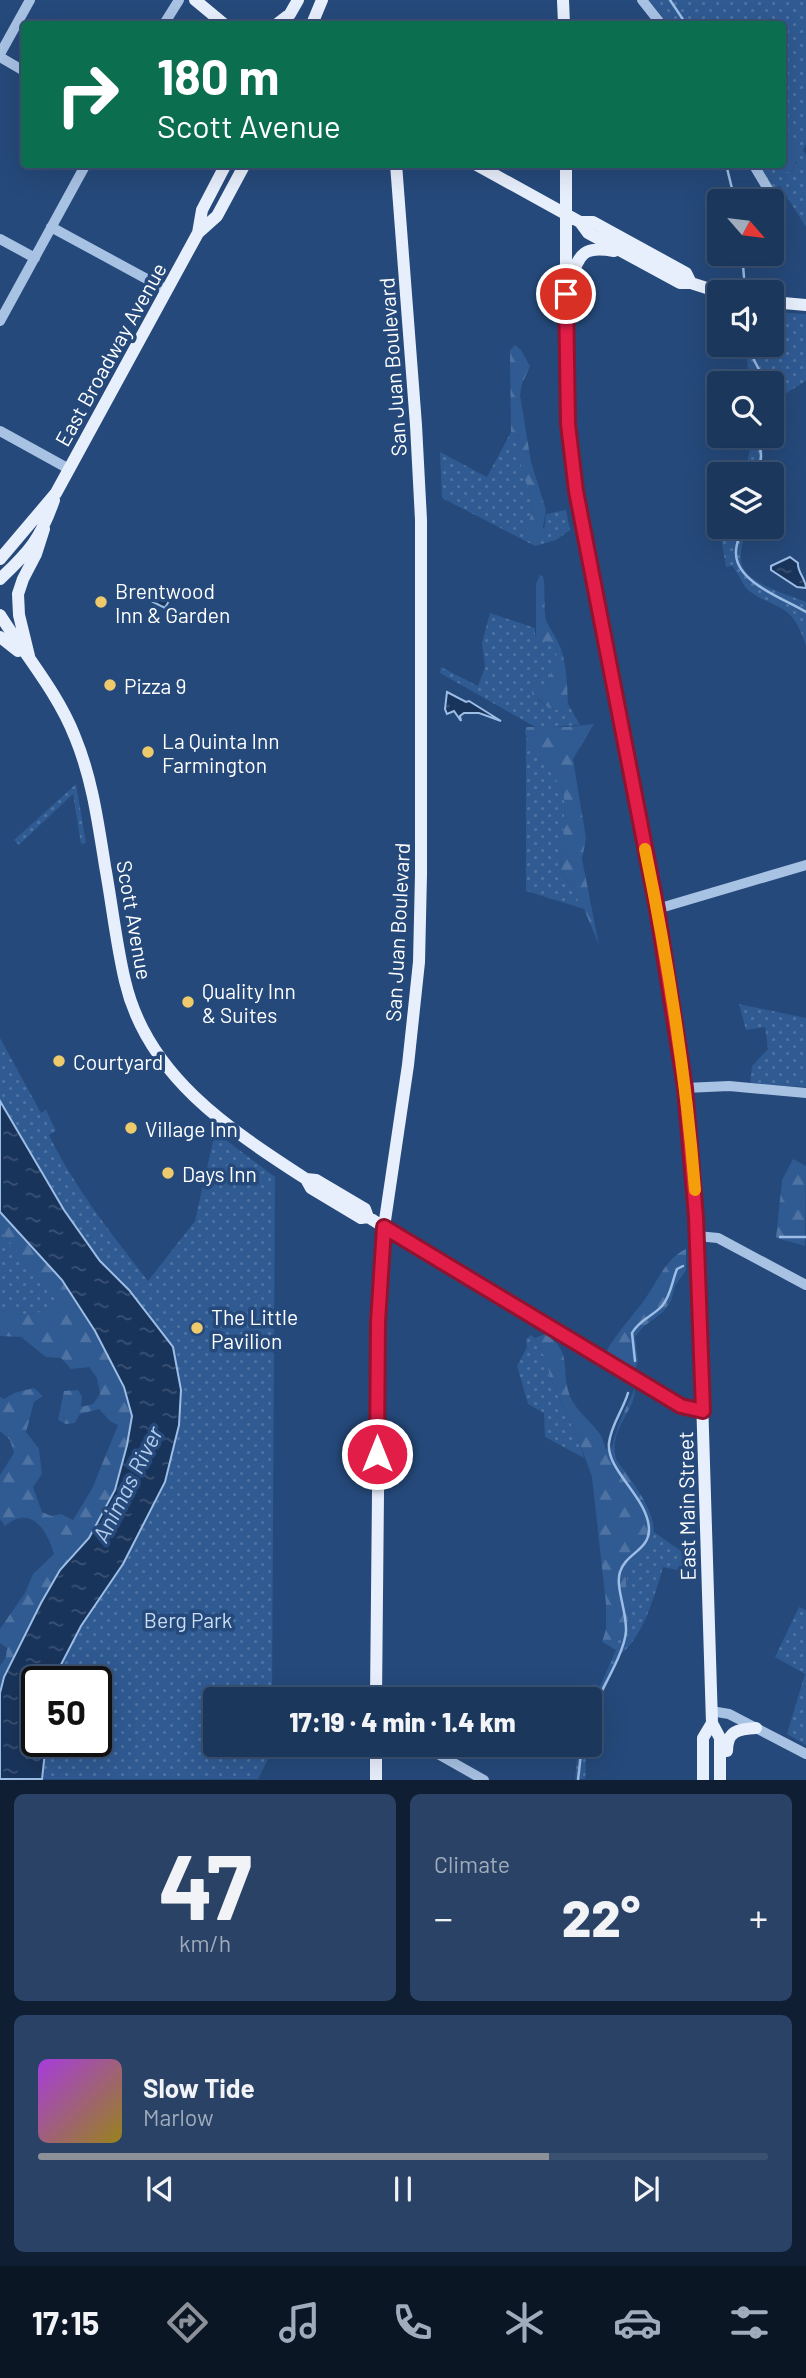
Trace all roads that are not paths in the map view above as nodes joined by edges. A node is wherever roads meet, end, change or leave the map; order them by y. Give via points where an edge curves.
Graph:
1 (30, 0) edge
2 (179, 0) edge
3 (195, 0) edge
4 (299, 0) edge
5 (322, 0) edge
6 (563, 0) edge
7 (642, 0) edge
8 (206, 11) junction
9 (166, 21) edge
10 (216, 21) edge
11 (221, 21) edge
12 (281, 21) edge
13 (291, 21) edge
14 (314, 21) edge
15 (564, 21) edge
16 (660, 21) edge
17 (0, 56) edge
18 (21, 69) edge
19 (84, 168) edge
20 (224, 168) edge
21 (243, 168) edge
22 (396, 168) edge
23 (482, 168) edge
24 (566, 168) edge
25 (755, 168) edge
26 (768, 189) edge
27 (567, 215) junction
28 (580, 222) junction
29 (51, 227) junction
30 (198, 233) junction
31 (0, 239) edge
32 (625, 253) junction
33 (35, 258) junction
34 (691, 283) junction
35 (707, 288) edge
36 (167, 290) junction
37 (566, 294) junction
38 (784, 303) edge
39 (806, 304) edge
40 (0, 321) edge
41 (0, 431) edge
42 (69, 469) junction
43 (56, 493) junction
44 (44, 529) junction
45 (0, 559) edge
46 (0, 579) edge
47 (0, 615) edge
48 (0, 637) edge
49 (31, 663) junction
50 (806, 865) edge
51 (657, 909) junction
52 (685, 1088) junction
53 (806, 1093) edge
54 (384, 1227) junction
55 (697, 1236) junction
56 (806, 1285) edge
57 (703, 1411) junction
58 (376, 1687) edge
59 (712, 1717) junction
60 (756, 1728) junction
61 (806, 1754) edge
62 (376, 1757) edge
63 (443, 1757) edge
64 (376, 1780) edge
65 (484, 1780) edge
66 (704, 1780) edge
67 (720, 1780) edge
68 (727, 1780) edge

1 - 17 street
2 - 9 street
3 - 8 main road
4 - 12 main road
4 - 13 main road
5 - 14 main road
6 - 15 main road
7 - 16 street
8 - 10 main road
8 - 11 main road
17 - 18 street
19 - 29 street
20 - 30 main road, East Broadway Avenue via 202,209
21 - 30 main road, East Broadway Avenue via 217,216
22 - 54 main road, San Juan Boulevard via 421,520 421,874 419,962
23 - 27 main road
24 - 27 main road, East Main Street
25 - 26 street
27 - 28 main road
27 - 37 main road, East Main Street
28 - 32 main road via 588,233
28 - 34 main road via 593,222 686,273
29 - 33 street
29 - 36 street
30 - 36 main road, East Broadway Avenue
31 - 33 street
32 - 34 main road via 680,284
32 - 37 main road via 599,249 584,253 576,262
33 - 40 street
34 - 35 main road
36 - 42 main road, East Broadway Avenue
37 - 51 main road, East Main Street via 566,383 575,487
38 - 39 main road
41 - 42 street
42 - 43 main road, East Broadway Avenue
43 - 44 main road, East Broadway Avenue
43 - 45 main road, East Broadway Avenue
44 - 46 main road, East Broadway Avenue
44 - 49 main road via 18,594
47 - 49 main road, Scott Avenue
48 - 49 main road
49 - 54 main road, Scott Avenue via 64,713 88,776 125,981 144,1034 189,1093 306,1179 316,1180 365,1209 368,1217
50 - 51 street
51 - 52 main road, East Main Street
52 - 53 street via 729,1086
52 - 55 main road, East Main Street
54 - 57 main road, Scott Avenue via 681,1406
54 - 58 main road, San Juan Boulevard via 378,1322
55 - 56 street via 718,1238
55 - 57 main road, East Main Street
57 - 59 main road, East Main Street
59 - 60 street via 723,1712
59 - 66 main road, East Main Street via 703,1738
59 - 67 main road, East Main Street via 720,1738
60 - 61 street
60 - 68 main road via 731,1733
62 - 64 main road
63 - 65 street

